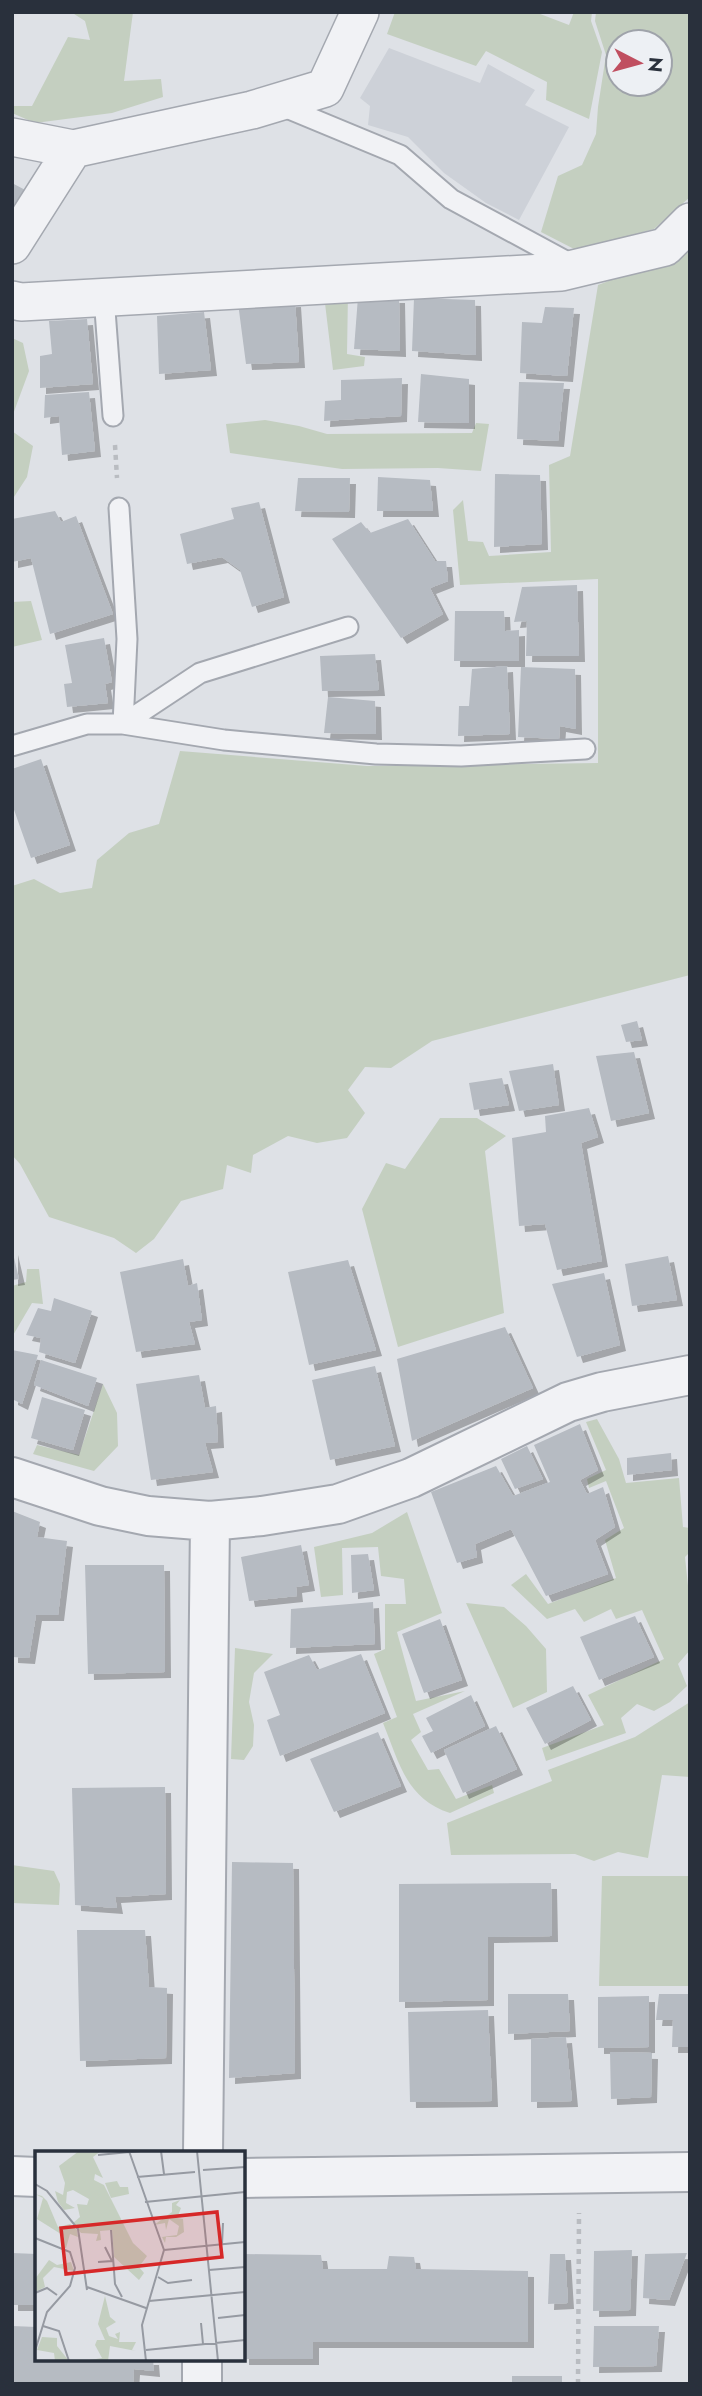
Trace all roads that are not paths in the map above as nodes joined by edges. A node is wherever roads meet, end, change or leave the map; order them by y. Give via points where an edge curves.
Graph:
1 (360, 12) edge
2 (274, 103) junction
3 (12, 137) edge
4 (73, 149) junction
5 (690, 222) edge
6 (12, 245) edge
7 (579, 268) junction
8 (104, 298) junction
9 (12, 300) edge
10 (113, 416) road end
11 (119, 508) road end
12 (348, 627) dead end
13 (122, 724) junction
14 (12, 746) edge
15 (585, 749) dead end
16 (690, 1375) edge
17 (12, 1477) edge
18 (210, 1521) junction
19 (203, 2151) edge
20 (690, 2172) edge
21 (12, 2176) edge
22 (35, 2177) edge
23 (245, 2178) edge
24 (202, 2361) edge
25 (202, 2384) edge

1 - 2 street via 326,88
2 - 4 street
2 - 7 lane via 400,155 451,199
3 - 4 street
4 - 6 street
5 - 7 street via 665,247
7 - 8 street
8 - 9 street
8 - 10 lane
11 - 13 lane via 127,639
12 - 13 lane via 200,673
13 - 14 lane via 87,724
13 - 15 lane via 224,740 376,754 461,756
16 - 18 street via 568,1402 411,1478 338,1504
17 - 18 street via 100,1506
18 - 19 street
20 - 23 street
21 - 22 street
24 - 25 street

